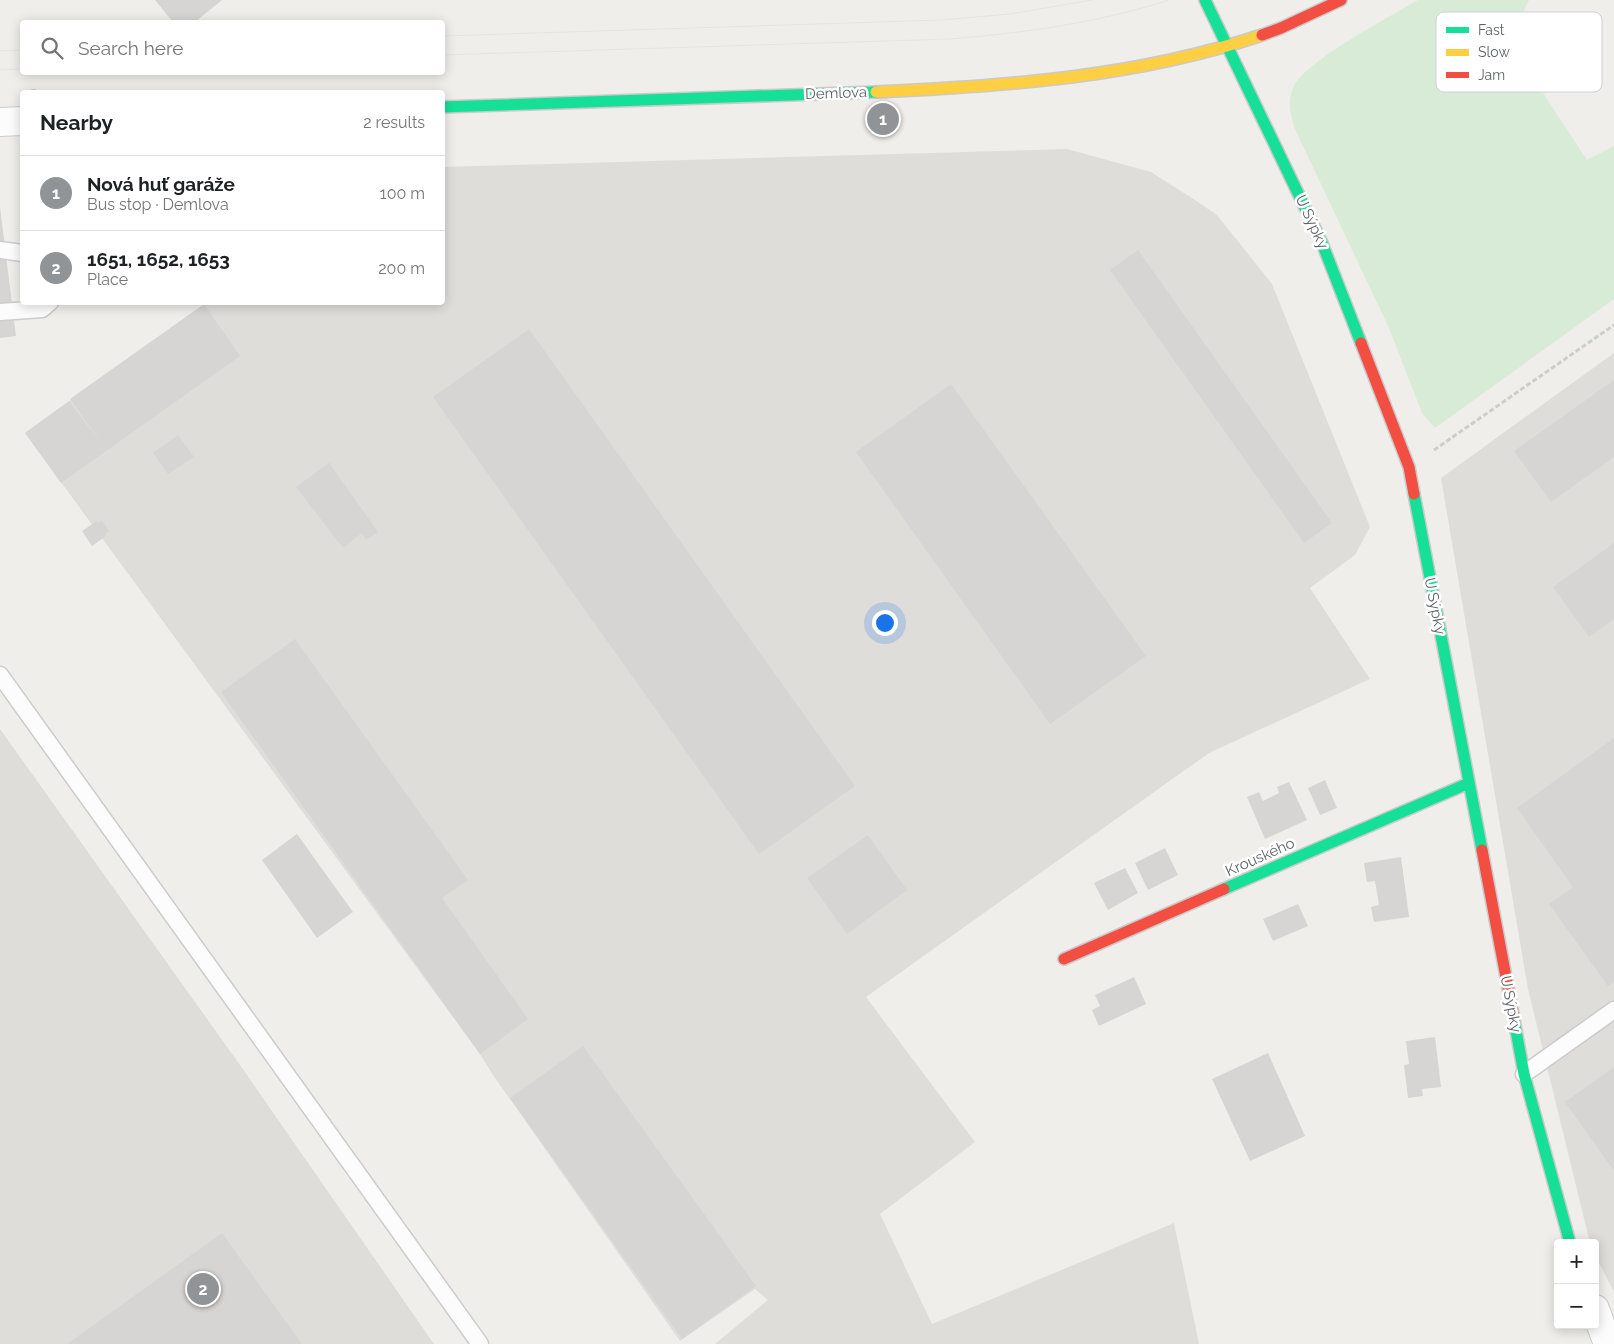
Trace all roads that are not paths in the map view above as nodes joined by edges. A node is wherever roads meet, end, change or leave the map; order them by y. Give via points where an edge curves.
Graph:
1 (1205, 0) edge
2 (1341, 0) edge
3 (1227, 47) junction
4 (445, 108) edge
5 (20, 121) edge
6 (0, 122) edge
7 (0, 250) edge
8 (20, 253) edge
9 (47, 305) edge
10 (0, 312) edge
11 (0, 675) edge
12 (1469, 783) junction
13 (1064, 959) dead end
14 (1614, 1010) edge
15 (1524, 1074) junction
16 (1569, 1239) edge
17 (1599, 1320) edge
18 (480, 1344) edge
19 (1608, 1344) edge

1 - 3 street, U Sýpky
2 - 3 street, Demlova via 1290,24
3 - 4 street, Demlova via 1079,77 1009,84 906,91
3 - 12 street, U Sýpky via 1322,243 1409,467
5 - 6 street
7 - 8 lane
9 - 10 lane via 42,309
11 - 18 lane
12 - 13 street, Krouského
12 - 15 street, U Sýpky
14 - 15 lane
15 - 16 street, U Sýpky
17 - 19 street

